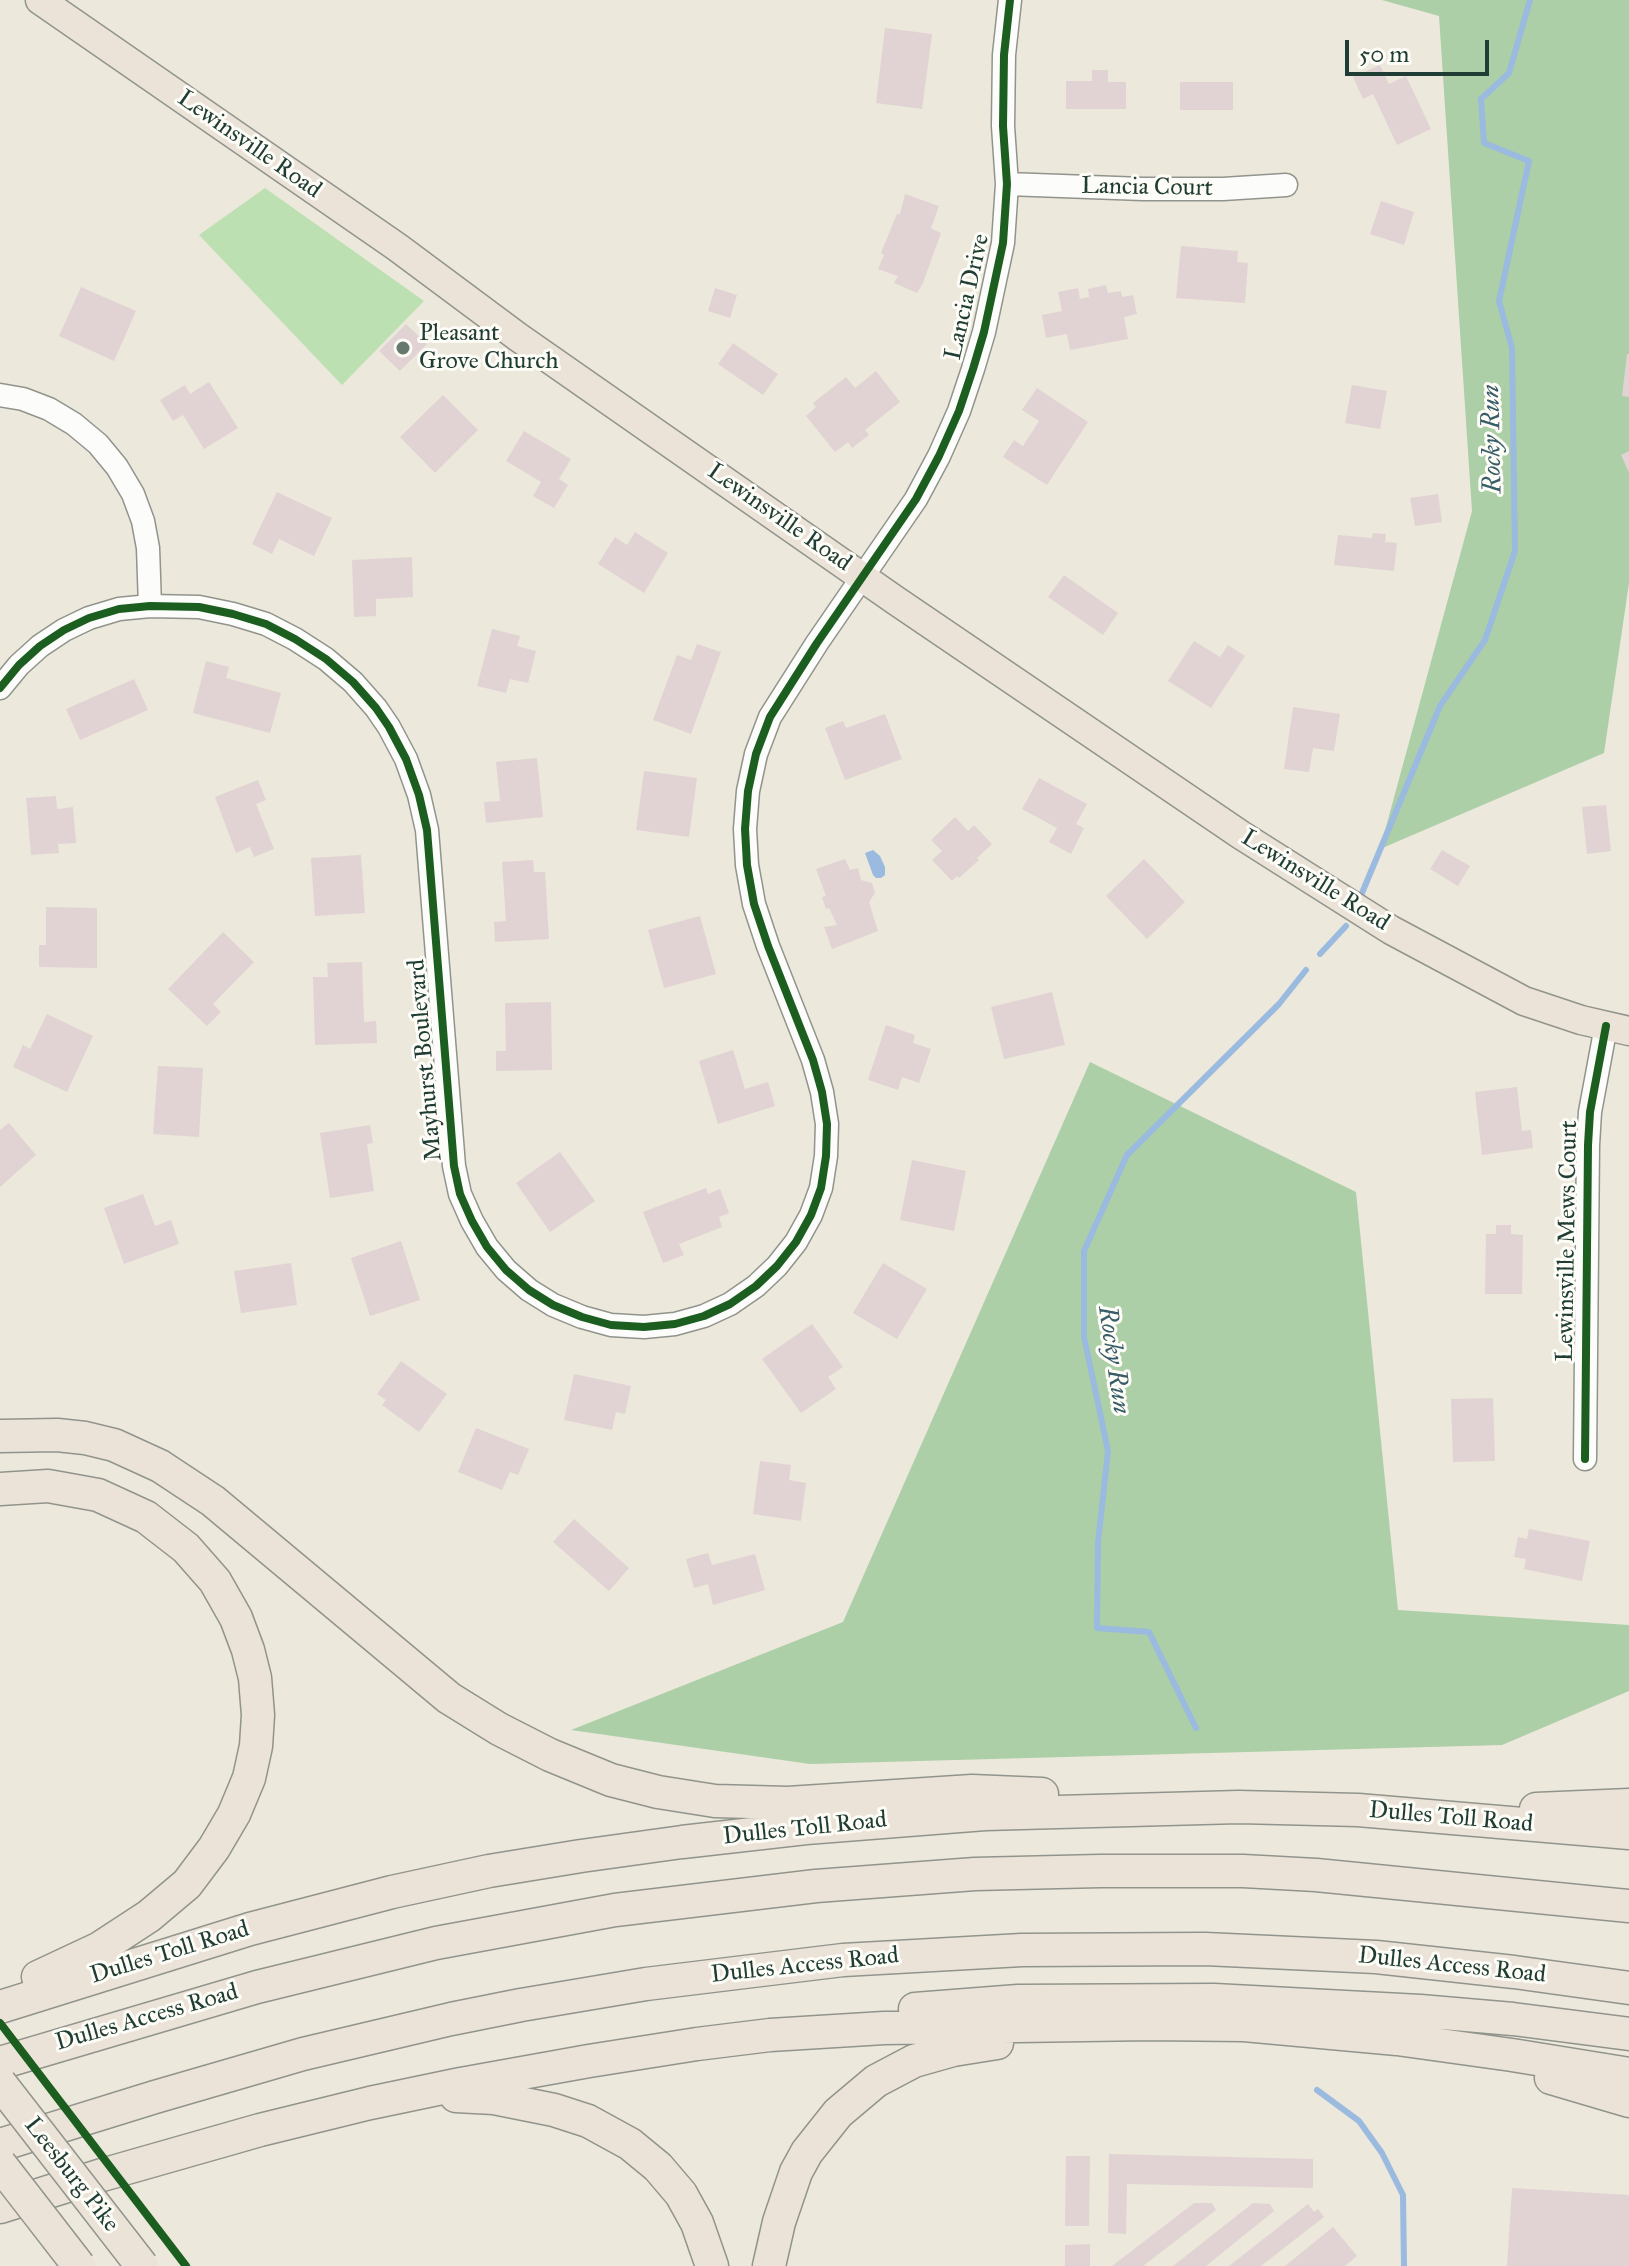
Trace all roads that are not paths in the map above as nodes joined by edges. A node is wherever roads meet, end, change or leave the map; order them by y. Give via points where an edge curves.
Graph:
1 (40, 0) edge
2 (1010, 0) edge
3 (1007, 184) junction
4 (1286, 185) dead end
5 (0, 395) edge
6 (863, 576) junction
7 (150, 606) junction
8 (0, 688) edge
9 (1618, 1028) edge
10 (0, 1436) edge
11 (1585, 1459) dead end
12 (0, 1489) edge
13 (1629, 1805) edge
14 (1177, 1807) junction
15 (1409, 1814) junction
16 (1629, 1833) edge
17 (1629, 1850) edge
18 (1629, 1906) edge
19 (1629, 1988) edge
20 (0, 2000) edge
21 (0, 2007) edge
22 (1150, 2024) junction
23 (1629, 2034) edge
24 (770, 2035) junction
25 (1397, 2039) junction
26 (0, 2063) edge
27 (1629, 2074) edge
28 (0, 2083) edge
29 (1629, 2101) edge
30 (370, 2103) junction
31 (0, 2145) edge
32 (0, 2164) edge
33 (0, 2207) edge
34 (79, 2266) edge
35 (142, 2266) edge
36 (712, 2266) edge
37 (769, 2266) edge

1 - 6 main road, Lewinsville Road
2 - 3 street, Lancia Drive via 1004,55
3 - 4 street, Lancia Court via 1143,189
3 - 6 street, Lancia Drive via 1000,258 959,411 916,499
5 - 7 street via 49,409 74,424 117,467 143,521
6 - 7 street, Mayhurst Boulevard via 770,717 756,754 745,829 754,904 822,1092 827,1124 821,1188 796,1242 756,1286 704,1316 644,1327 582,1317 529,1290 487,1247 460,1194 427,830 406,759 376,708 326,659 266,624 199,607
6 - 9 main road, Lewinsville Road via 1241,835 1391,930 1524,1001
7 - 8 street, Mayhurst Boulevard via 119,609 64,630 19,665
9 - 11 street, Lewinsville Mews Court via 1590,1112
10 - 14 highway via 85,1438 160,1466 213,1501 449,1698 550,1755 611,1780 715,1801 788,1803 997,1791
12 - 20 highway via 48,1486 98,1495 146,1517 186,1548 215,1581 236,1618 255,1678 258,1715 256,1746 239,1802 187,1884 100,1948
13 - 15 highway
14 - 15 highway, Dulles Toll Road
14 - 21 highway, Dulles Toll Road via 821,1826 525,1865 302,1914
15 - 16 highway, Dulles Toll Road
15 - 17 highway
18 - 26 highway, Dulles Access Road via 1243,1871 975,1874 816,1886 615,1910 436,1943 257,1987
19 - 31 highway, Dulles Access Road via 1376,1957 1205,1949 1022,1950 843,1960 646,1984 437,2022 262,2066
22 - 24 highway
22 - 25 highway via 1244,2025
22 - 37 highway via 963,2048 914,2061 876,2081 838,2113 807,2152 787,2195
23 - 24 highway via 1332,2005 1112,2000 911,2009
24 - 30 highway via 589,2061
25 - 27 highway
25 - 29 highway
28 - 35 highway, Leesburg Pike, bridge
30 - 33 highway via 229,2138
30 - 36 highway via 441,2096 494,2098 602,2127 644,2154 681,2194
32 - 34 highway, Leesburg Pike, bridge

